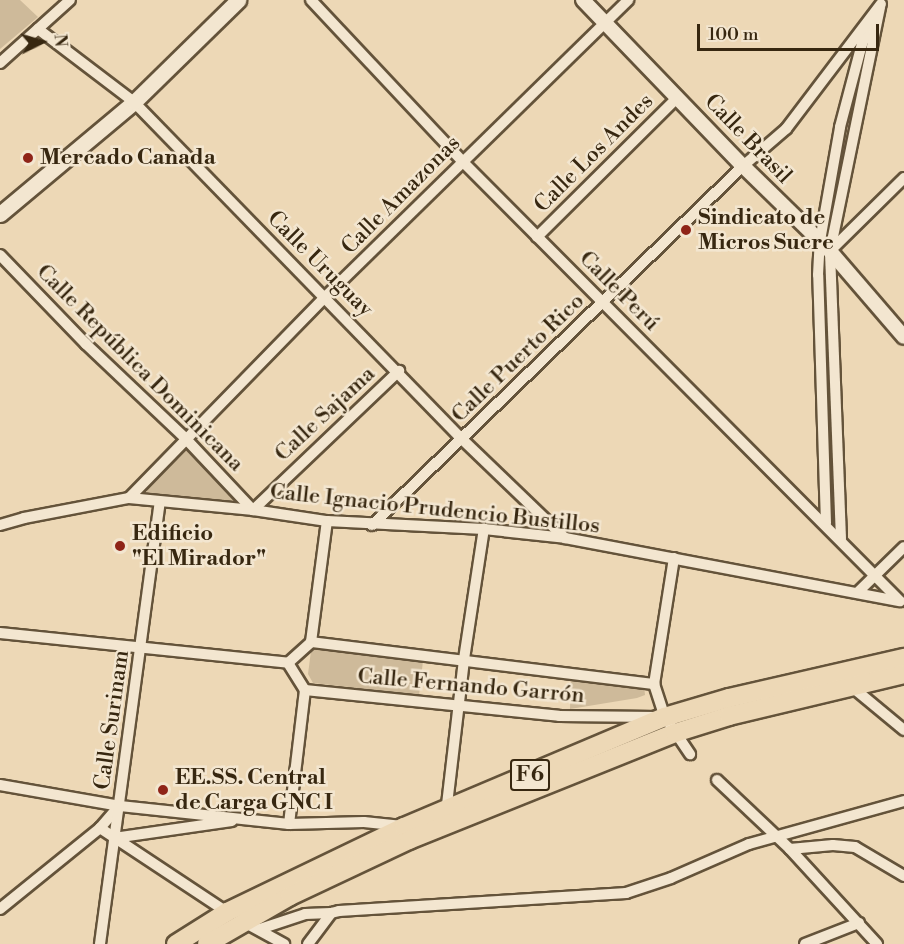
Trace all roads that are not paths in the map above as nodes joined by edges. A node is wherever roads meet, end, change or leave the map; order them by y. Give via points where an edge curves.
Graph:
1 (70, 0) edge
2 (238, 0) edge
3 (310, 0) edge
4 (583, 0) edge
5 (628, 0) edge
6 (880, 1) edge
7 (604, 22) junction
8 (38, 29) junction
9 (0, 63) edge
10 (678, 97) junction
11 (134, 102) junction
12 (463, 162) junction
13 (743, 166) junction
14 (904, 178) edge
15 (0, 214) edge
16 (537, 237) junction
17 (825, 246) junction
18 (0, 255) edge
19 (324, 298) junction
20 (604, 303) junction
21 (901, 328) edge
22 (399, 371) junction
23 (186, 439) junction
24 (462, 439) junction
25 (129, 498) junction
26 (160, 502) junction
27 (253, 510) junction
28 (327, 521) junction
29 (826, 523) junction
30 (0, 525) edge
31 (372, 525) junction
32 (484, 529) junction
33 (565, 538) junction
34 (841, 539) junction
35 (904, 547) edge
36 (674, 558) junction
37 (875, 573) junction
38 (858, 592) junction
39 (902, 604) edge
40 (0, 633) edge
41 (311, 642) junction
42 (142, 649) junction
43 (904, 658) edge
44 (464, 659) junction
45 (288, 663) junction
46 (904, 674) edge
47 (654, 684) junction
48 (851, 686) junction
49 (305, 690) junction
50 (458, 705) junction
51 (665, 717) junction
52 (904, 730) edge
53 (675, 733) junction
54 (690, 754) dead end
55 (717, 780) dead end
56 (0, 785) edge
57 (904, 801) edge
58 (120, 806) junction
59 (254, 818) junction
60 (449, 818) junction
61 (289, 824) junction
62 (100, 828) junction
63 (407, 833) junction
64 (776, 837) junction
65 (114, 838) junction
66 (790, 849) junction
67 (904, 876) edge
68 (0, 909) edge
69 (227, 912) junction
70 (331, 914) junction
71 (859, 923) junction
72 (251, 925) junction
73 (100, 944) edge
74 (176, 944) edge
75 (207, 944) edge
76 (284, 944) edge
77 (308, 944) edge
78 (805, 944) edge
79 (877, 944) edge

1 - 8 street
2 - 11 main road
3 - 12 street, Calle Perú
4 - 7 street, Calle Brasil
5 - 7 street, Calle Amazonas
6 - 13 street, Calle Puerto Rico via 786,129
6 - 17 street via 862,44 840,127
7 - 10 street, Calle Brasil
7 - 12 street, Calle Amazonas
8 - 9 street
8 - 11 street, Calle Uruguay
10 - 13 street, Calle Brasil
10 - 16 street, Calle Los Andes
11 - 15 main road
11 - 19 street, Calle Uruguay
12 - 16 street, Calle Perú
12 - 19 street, Calle Amazonas
13 - 17 street, Calle Brasil
13 - 20 street, Calle Puerto Rico
14 - 17 street
16 - 20 street, Calle Perú
17 - 21 street, Calle Brasil
17 - 29 street via 818,275
17 - 34 street
18 - 23 street, Calle República Dominicana
19 - 22 street, Calle Uruguay
19 - 23 street, Calle Amazonas
20 - 24 street, Calle Puerto Rico
20 - 29 street, Calle Perú
22 - 24 street, Calle Uruguay
22 - 27 street, Calle Sajama
23 - 25 street, Calle Amazonas
23 - 27 street, Calle República Dominicana
24 - 31 street, Calle Puerto Rico
24 - 33 street, Calle Uruguay
25 - 26 street, Calle Ignacio Prudencio Bustillos
25 - 30 street, Calle Ignacio Prudencio Bustillos
26 - 27 street, Calle Ignacio Prudencio Bustillos
26 - 42 street, Calle Surinam
27 - 28 street, Calle Ignacio Prudencio Bustillos
28 - 31 street, Calle Ignacio Prudencio Bustillos
28 - 41 street
29 - 34 street, Calle Perú
31 - 32 street, Calle Ignacio Prudencio Bustillos
32 - 33 street, Calle Ignacio Prudencio Bustillos
32 - 44 street
33 - 36 street, Calle Ignacio Prudencio Bustillos
34 - 37 street, Calle Perú
35 - 37 street
36 - 38 street, Calle Ignacio Prudencio Bustillos
36 - 47 street
37 - 38 street
37 - 39 street, Calle Perú
38 - 39 street, Calle Ignacio Prudencio Bustillos
40 - 42 street
41 - 44 street, Calle Fernando Garrón
41 - 45 street
42 - 45 street
42 - 58 street, Calle Surinam
43 - 51 highway, F6
44 - 47 street, Calle Fernando Garrón
44 - 50 street
45 - 49 street
46 - 48 highway, F6
47 - 51 street
48 - 52 street
48 - 53 highway, F6
49 - 50 street, Calle Fernando Garrón
49 - 61 street
50 - 51 street, Calle Fernando Garrón via 559,716
50 - 60 street
51 - 53 street
51 - 60 highway, F6
53 - 54 street
53 - 60 highway, F6
55 - 64 street
56 - 58 street
57 - 64 street
58 - 59 street
58 - 62 street
58 - 65 street, Calle Surinam
59 - 61 street
59 - 65 street
60 - 63 highway, F6
61 - 63 street via 364,822
62 - 65 street
62 - 68 street
63 - 69 highway, F6
63 - 72 highway, F6 via 290,896
64 - 66 street
64 - 70 street via 626,893
65 - 69 street
65 - 73 street, Calle Surinam
66 - 67 street via 833,844 855,847
66 - 71 street
69 - 72 street
69 - 74 highway, F6
70 - 72 street via 305,914
70 - 77 street
71 - 78 street
71 - 79 street
72 - 75 highway, F6
72 - 76 street

